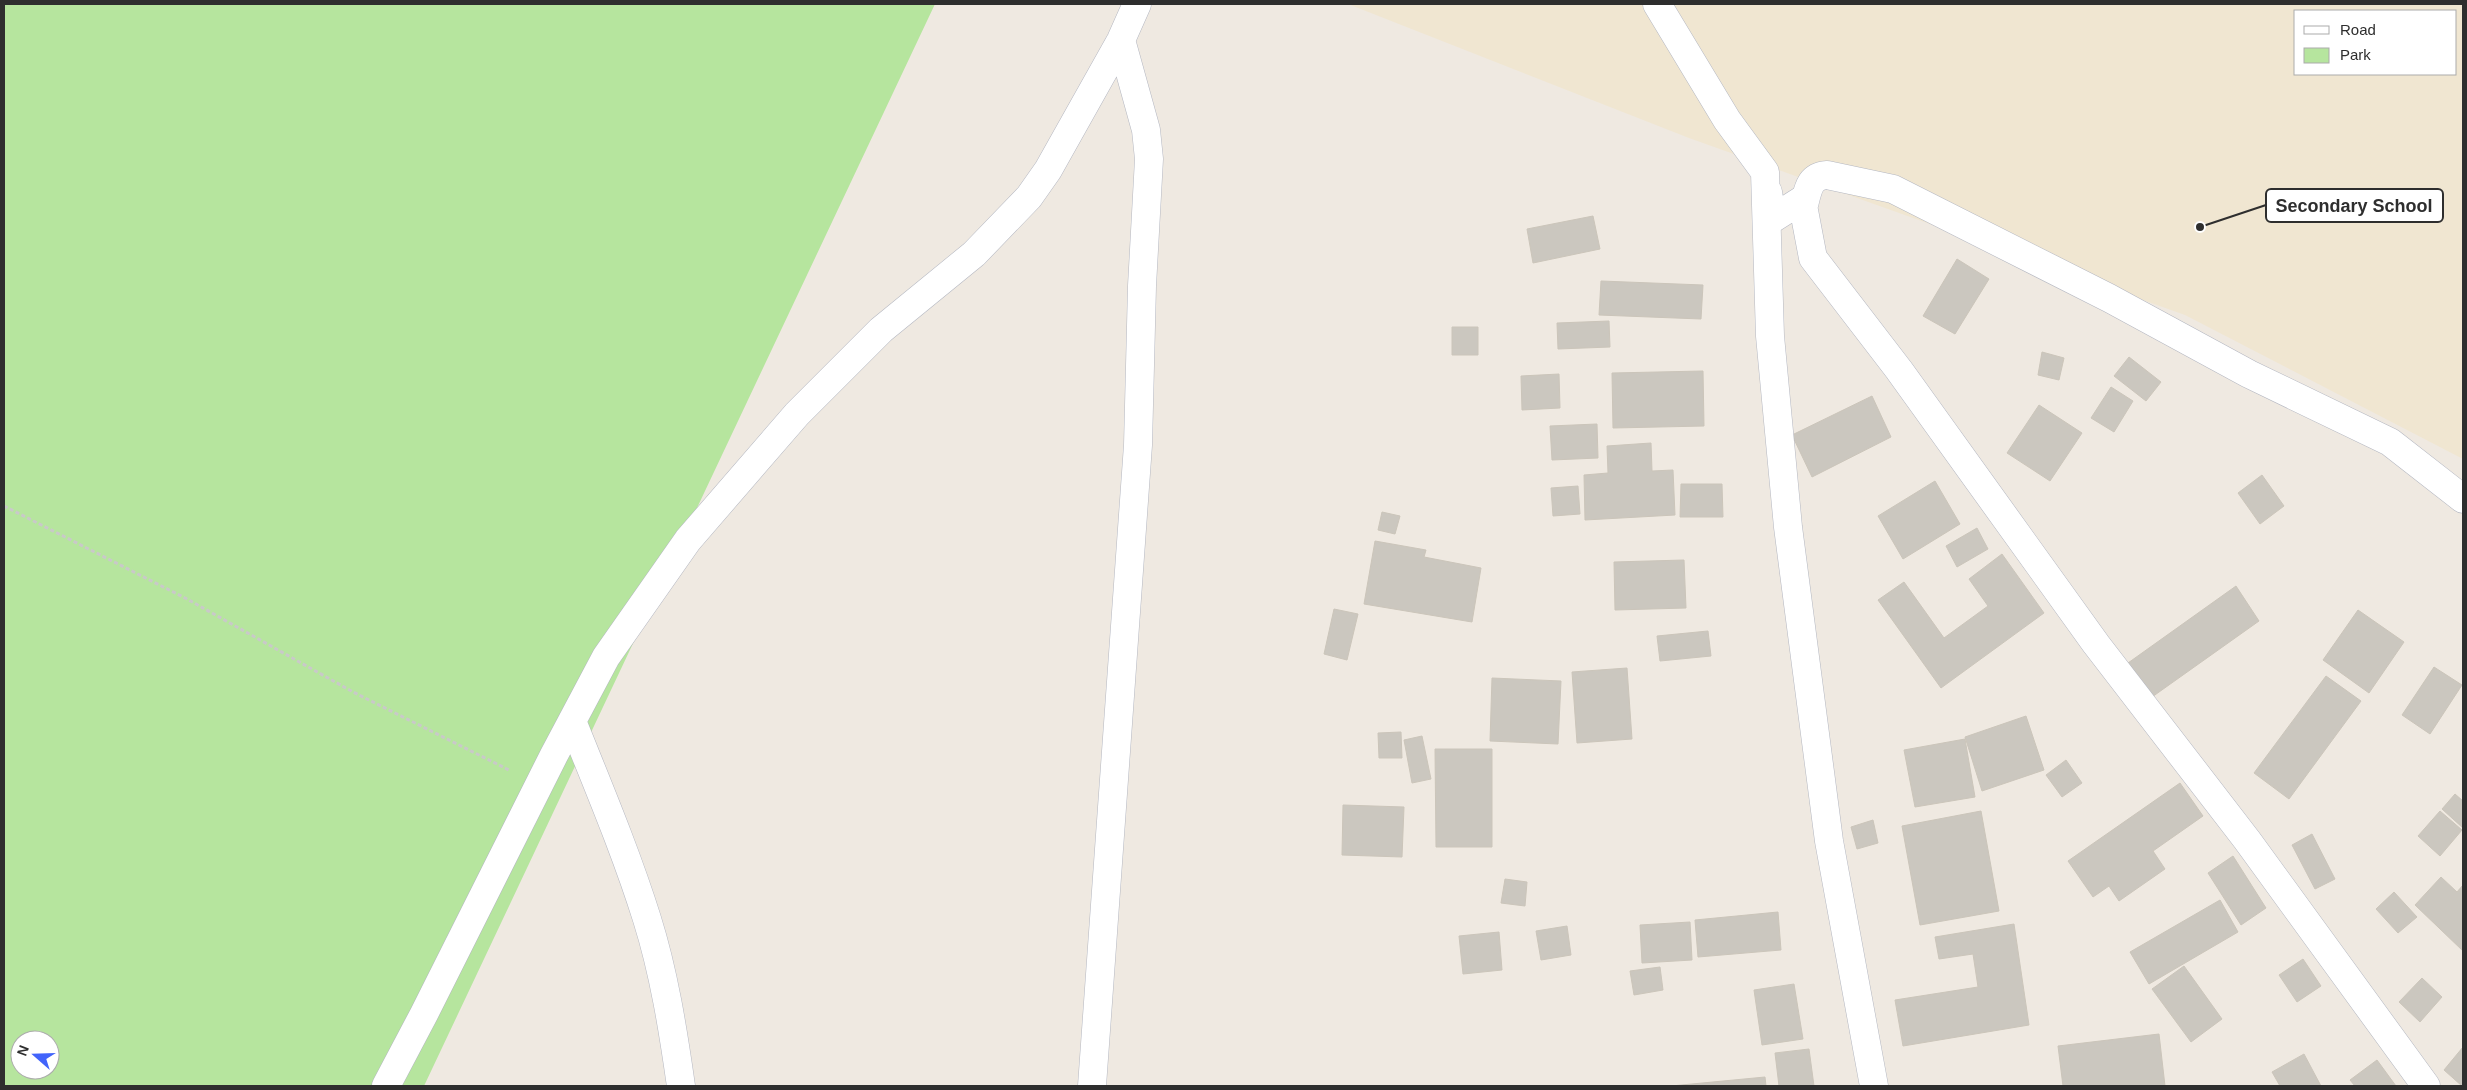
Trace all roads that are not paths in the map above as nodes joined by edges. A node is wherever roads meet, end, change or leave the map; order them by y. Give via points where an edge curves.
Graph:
1 (1137, 4) edge
2 (1657, 4) edge
3 (1121, 40) junction
4 (1765, 172) junction
5 (1802, 200) junction
6 (2463, 499) edge
7 (572, 721) junction
8 (386, 1086) edge
9 (681, 1086) edge
10 (1092, 1086) edge
11 (1874, 1086) edge
12 (2426, 1086) edge

1 - 3 street
2 - 4 street via 1727,120
3 - 7 street via 1048,170 1029,197 974,254 881,330 797,414 688,540 606,656
3 - 10 street via 1146,130 1149,159 1138,445
4 - 5 street via 1772,220
4 - 11 street via 1770,336 1788,527 1829,841
5 - 6 street via 1804,205 1810,183 1819,176 1827,175 1893,189 2109,298 2250,374 2390,442
5 - 12 street via 1813,258
7 - 8 street
7 - 9 street via 648,921 672,1025

